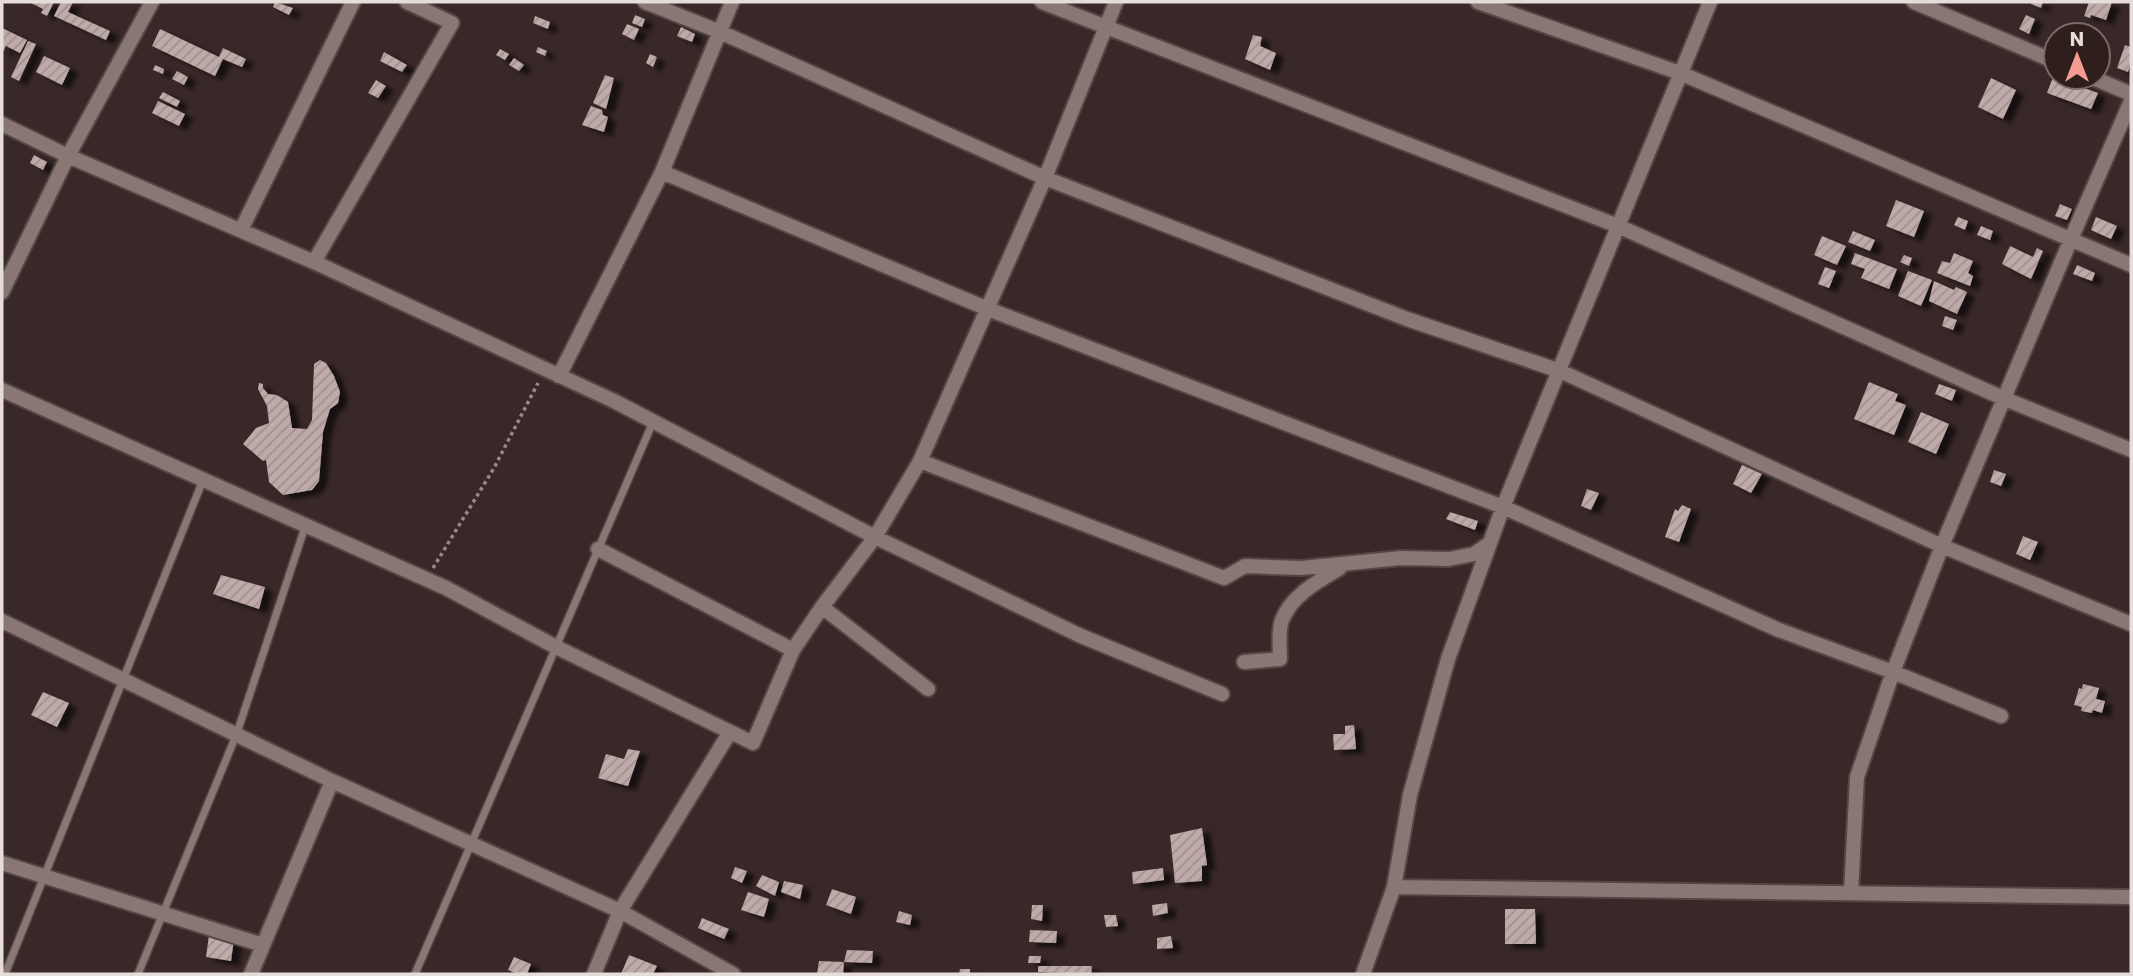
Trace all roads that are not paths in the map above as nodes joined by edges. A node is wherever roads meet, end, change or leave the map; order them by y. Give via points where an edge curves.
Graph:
1 (152, 2) edge
2 (353, 2) edge
3 (407, 2) edge
4 (645, 2) edge
5 (732, 2) edge
6 (1042, 2) edge
7 (1116, 2) edge
8 (1478, 2) edge
9 (1710, 2) edge
10 (1914, 2) edge
11 (1106, 28) junction
12 (718, 31) junction
13 (2042, 56) edge
14 (1680, 74) junction
15 (2112, 86) edge
16 (2131, 94) edge
17 (2131, 101) edge
18 (2, 124) edge
19 (68, 156) junction
20 (662, 172) junction
21 (1045, 178) junction
22 (1618, 226) junction
23 (241, 230) junction
24 (2071, 239) junction
25 (314, 262) junction
26 (2131, 265) edge
27 (2, 292) edge
28 (988, 309) junction
29 (1560, 371) junction
30 (559, 376) junction
31 (2, 390) edge
32 (2005, 399) junction
33 (653, 421) junction
34 (2131, 450) edge
35 (920, 461) junction
36 (204, 480) junction
37 (1503, 507) junction
38 (306, 524) junction
39 (875, 537) junction
40 (1490, 543) junction
41 (1942, 546) junction
42 (598, 549) junction
43 (1344, 565) junction
44 (822, 607) junction
45 (2, 621) edge
46 (2131, 624) edge
47 (556, 646) junction
48 (793, 650) junction
49 (1244, 662) dead end
50 (1893, 672) junction
51 (124, 680) junction
52 (928, 689) dead end
53 (1222, 694) dead end
54 (2001, 716) dead end
55 (730, 732) junction
56 (237, 733) junction
57 (332, 781) junction
58 (472, 843) junction
59 (2, 863) edge
60 (45, 877) junction
61 (1394, 887) junction
62 (1851, 893) junction
63 (2131, 897) edge
64 (620, 911) junction
65 (163, 913) junction
66 (263, 944) junction
67 (5, 974) edge
68 (138, 974) edge
69 (251, 974) edge
70 (415, 974) edge
71 (594, 974) edge
72 (733, 974) edge
73 (1363, 974) edge

1 - 19 street
2 - 23 street
3 - 25 street via 452,23
4 - 12 street
5 - 12 street
6 - 11 street
7 - 11 street
8 - 14 street
9 - 14 street
10 - 13 street
11 - 21 street
11 - 22 street
12 - 20 street
12 - 21 street
14 - 22 street
14 - 24 street
15 - 16 street
17 - 24 street
18 - 19 street
19 - 23 street
19 - 27 street
20 - 28 street
20 - 30 street
21 - 28 street
21 - 29 street via 1407,319
22 - 29 street
22 - 32 street
23 - 25 street
24 - 26 street
24 - 32 street
25 - 30 street
28 - 35 street
28 - 37 street
29 - 37 street
29 - 41 street
30 - 33 street
31 - 36 street
32 - 34 street
32 - 41 street
33 - 39 street
33 - 42 lane
35 - 39 street
35 - 43 street via 1224,578 1245,566
36 - 38 street
36 - 51 lane
37 - 40 street
37 - 50 street via 1779,630
38 - 47 street via 427,579
38 - 56 lane
39 - 44 street
39 - 53 street via 1082,636
40 - 43 street via 1474,554 1449,559 1401,558
40 - 61 street via 1448,659 1409,794
41 - 46 street
41 - 50 street
42 - 47 lane
42 - 48 street
43 - 49 street via 1295,601 1281,622 1279,659
44 - 48 street
44 - 52 street
45 - 51 street
47 - 55 street
47 - 58 lane
48 - 55 street via 752,743
50 - 54 street
50 - 62 street via 1857,777
51 - 56 street
51 - 60 lane
55 - 64 street
56 - 57 street
56 - 65 lane
57 - 58 street
57 - 66 street
58 - 64 street
58 - 70 lane
59 - 60 street
60 - 65 street
60 - 67 lane
61 - 62 street
61 - 73 street
62 - 63 street
64 - 71 street
64 - 72 street
65 - 66 street
65 - 68 lane
66 - 69 street

